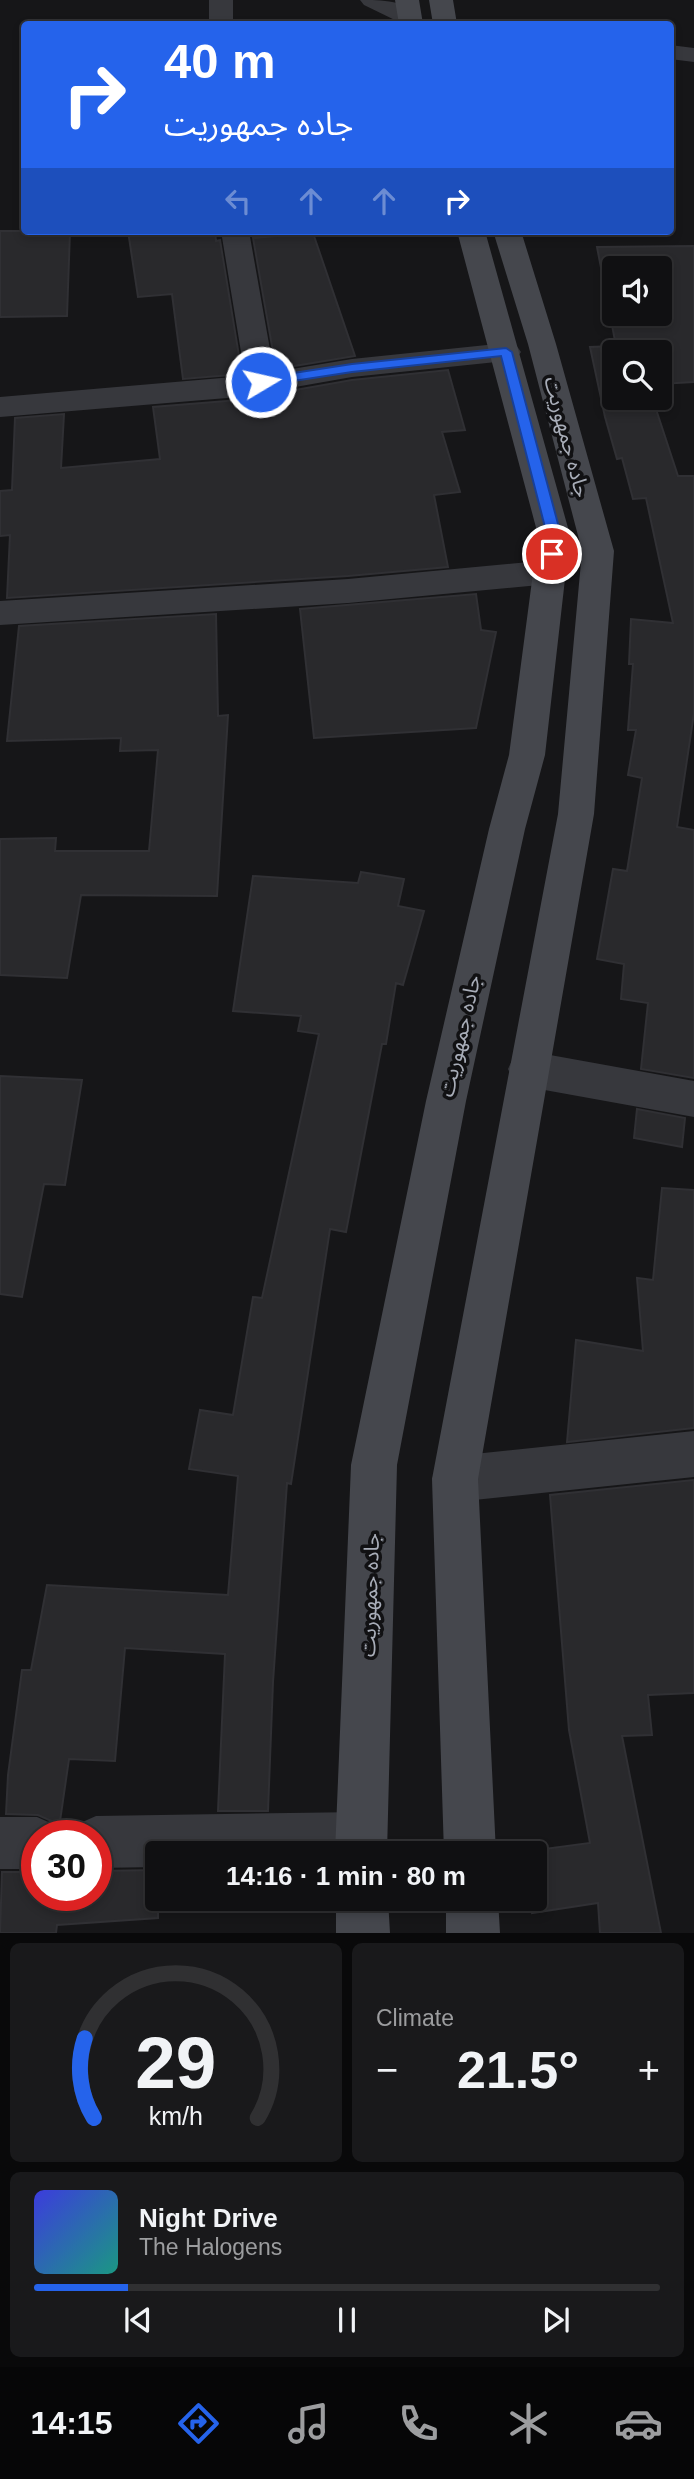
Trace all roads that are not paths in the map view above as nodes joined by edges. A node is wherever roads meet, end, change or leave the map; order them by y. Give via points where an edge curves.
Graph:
1 (221, 0) edge
2 (372, 0) edge
3 (441, 0) edge
4 (409, 14) edge
5 (222, 21) edge
6 (444, 21) edge
7 (674, 52) edge
8 (694, 55) edge
9 (236, 235) edge
10 (473, 235) edge
11 (508, 235) edge
12 (517, 346) junction
13 (261, 382) junction
14 (0, 407) edge
15 (550, 572) junction
16 (0, 613) edge
17 (528, 1069) junction
18 (694, 1099) edge
19 (694, 1454) edge
20 (455, 1479) junction
21 (361, 1841) edge
22 (470, 1841) edge
23 (112, 1842) edge
24 (0, 1843) edge
25 (21, 1843) edge
26 (145, 1843) edge
27 (362, 1911) edge
28 (472, 1911) edge
29 (363, 1933) edge
30 (473, 1933) edge

1 - 5 street
2 - 4 street
3 - 6 main road
7 - 8 street
9 - 13 street
10 - 12 main road, جاده جمهوریت
11 - 12 main road, جاده جمهوریت
12 - 13 street
12 - 15 main road, جاده جمهوریت via 554,535
12 - 17 main road, جاده جمهوریت via 598,551 576,814
13 - 14 street
15 - 16 street via 348,591
15 - 21 main road, جاده جمهوریت via 527,755 446,1101 374,1465
17 - 18 street
17 - 20 main road, جاده جمهوریت
19 - 20 street
20 - 22 main road, جاده جمهوریت
23 - 26 street
24 - 25 street
27 - 29 main road
28 - 30 main road

